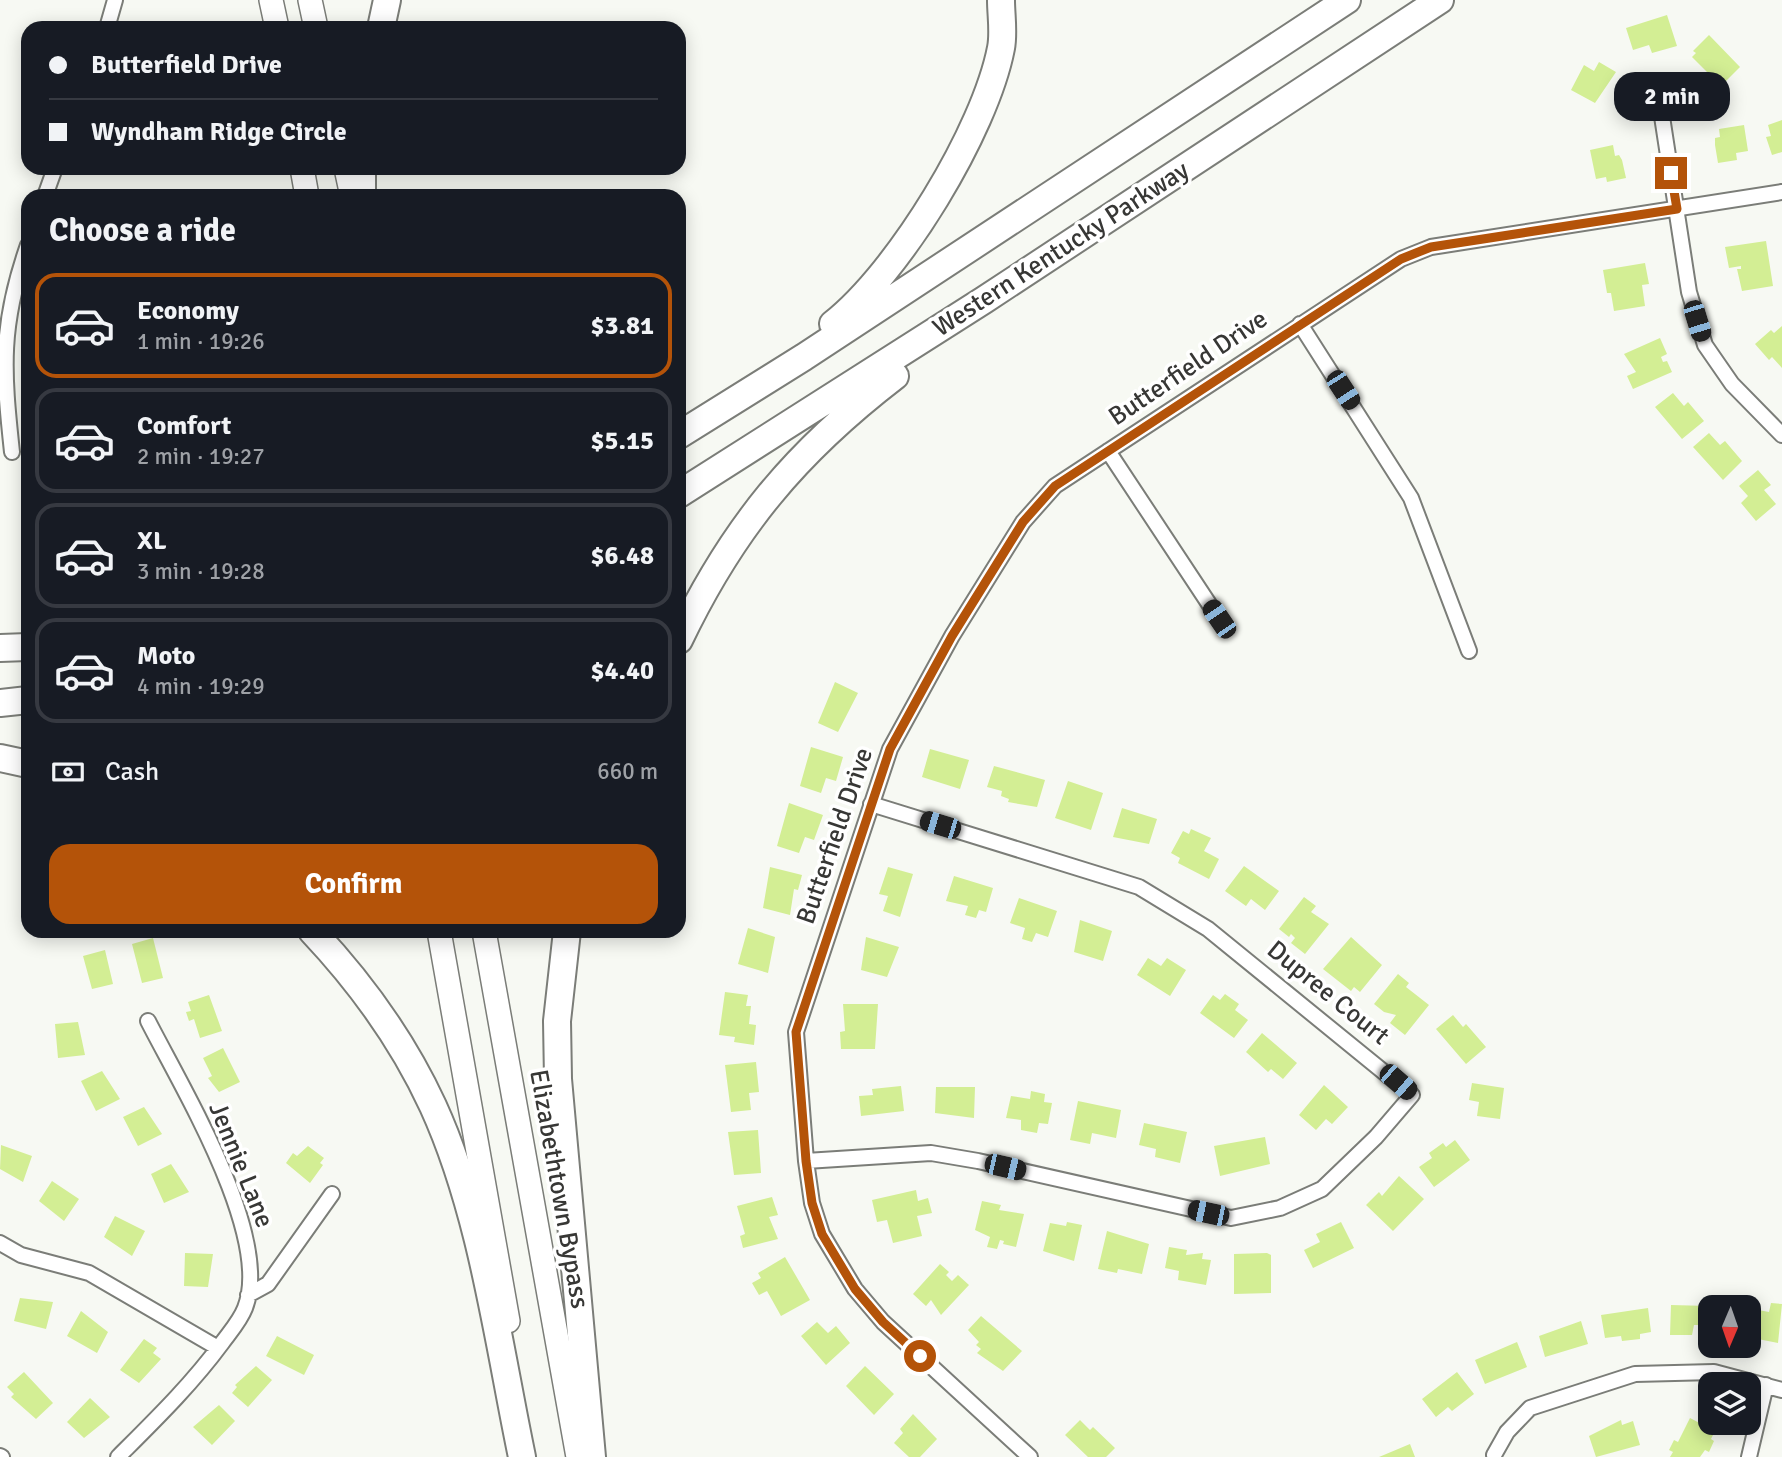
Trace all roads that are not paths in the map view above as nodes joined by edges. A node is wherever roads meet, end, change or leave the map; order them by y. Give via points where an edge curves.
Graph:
1 (115, 0) edge
2 (271, 0) edge
3 (310, 0) edge
4 (387, 0) edge
5 (1001, 0) edge
6 (1347, 0) edge
7 (1440, 0) edge
8 (109, 21) edge
9 (276, 21) edge
10 (314, 21) edge
11 (382, 21) edge
12 (1661, 110) dead end
13 (1158, 185) junction
14 (1782, 192) edge
15 (1677, 209) junction
16 (21, 266) edge
17 (1300, 324) junction
18 (737, 399) junction
19 (686, 431) edge
20 (1782, 435) edge
21 (1108, 451) junction
22 (12, 452) dead end
23 (686, 490) edge
24 (1219, 619) dead end
25 (686, 626) edge
26 (21, 647) edge
27 (0, 648) edge
28 (1469, 650) dead end
29 (21, 702) edge
30 (0, 703) edge
31 (0, 758) edge
32 (21, 762) edge
33 (872, 804) junction
34 (318, 938) edge
35 (440, 938) edge
36 (485, 938) edge
37 (566, 938) edge
38 (148, 1021) dead end
39 (806, 1161) junction
40 (332, 1195) dead end
41 (0, 1243) edge
42 (248, 1296) junction
43 (218, 1348) junction
44 (1766, 1385) junction
45 (1782, 1390) edge
46 (1494, 1455) dead end
47 (118, 1457) edge
48 (522, 1457) edge
49 (532, 1457) edge
50 (578, 1457) edge
51 (592, 1457) edge
52 (1030, 1457) edge
53 (1749, 1457) edge

1 - 8 street
2 - 9 highway
3 - 10 highway
4 - 11 highway
5 - 18 highway via 1002,47 974,132 934,200 844,316
6 - 18 highway, Western Kentucky Parkway
7 - 13 highway, Western Kentucky Parkway
12 - 15 street
13 - 23 highway, Western Kentucky Parkway
13 - 25 highway via 907,366 818,440 742,527
14 - 15 street, Butterfield Drive
15 - 17 street, Butterfield Drive via 1431,247 1401,259
15 - 20 street via 1689,292 1705,345 1732,384
16 - 22 street via 6,327 5,380
17 - 21 street, Butterfield Drive
17 - 28 street via 1411,498
18 - 19 highway, Western Kentucky Parkway
21 - 24 street
21 - 33 street, Butterfield Drive via 1055,486 1023,522 952,636 890,749
26 - 27 highway
29 - 30 highway
31 - 32 highway
33 - 39 street, Butterfield Drive via 796,1032
33 - 39 street, Dupree Court via 1139,887 1208,929 1412,1094 1322,1189 1280,1208 1231,1218 930,1153
34 - 48 highway via 372,1001 405,1052 456,1163 473,1222
35 - 49 highway
36 - 50 highway, Elizabethtown Bypass
37 - 51 highway via 557,1021 558,1079
38 - 42 street, Jennie Lane via 240,1213 247,1245
39 - 52 street, Butterfield Drive via 822,1234 855,1289 883,1322
40 - 42 street via 268,1284
41 - 43 street via 21,1255 89,1273
42 - 43 street, Jennie Lane via 240,1319
43 - 47 street, Jennie Lane via 195,1381
44 - 45 street
44 - 46 street via 1714,1372 1635,1374 1530,1408 1507,1432
44 - 53 street

